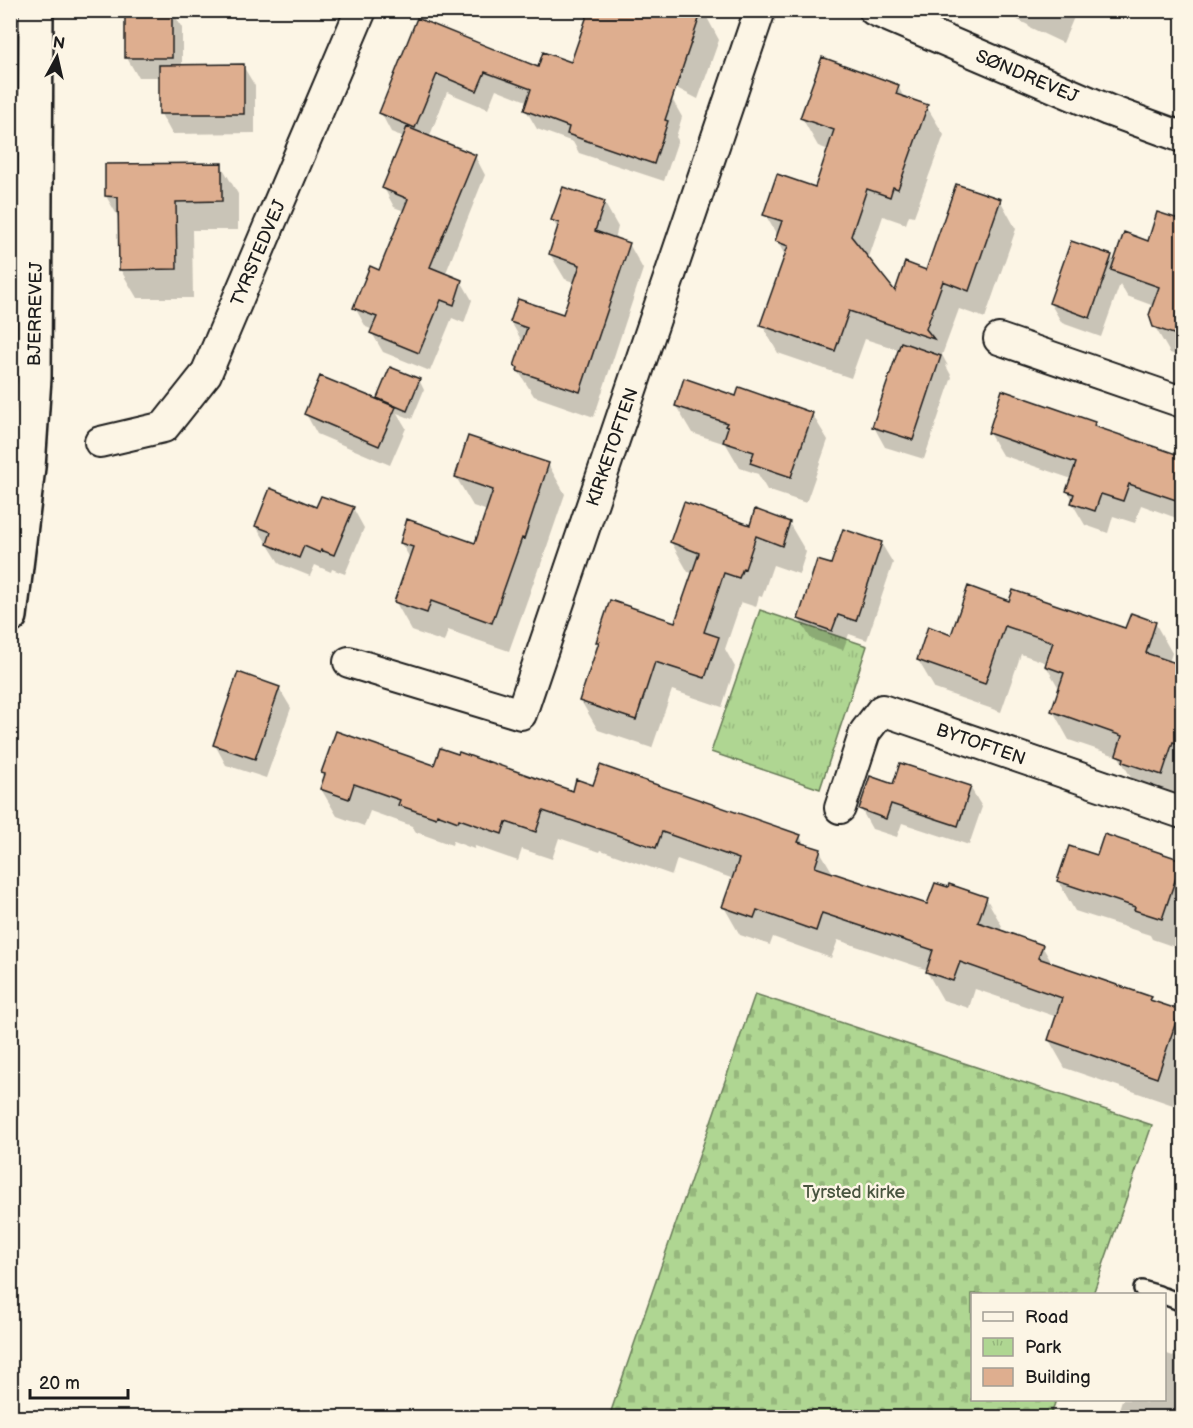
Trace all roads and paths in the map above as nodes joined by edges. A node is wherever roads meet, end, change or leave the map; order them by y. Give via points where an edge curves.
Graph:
1 (36, 10) edge
2 (361, 10) edge
3 (760, 10) edge
4 (874, 10) edge
5 (1182, 137) edge
6 (999, 339) dead end
7 (1182, 402) edge
8 (100, 442) dead end
9 (10, 616) edge
10 (350, 662) dead end
11 (840, 808) dead end
12 (1182, 813) edge
13 (1142, 1288) dead end
14 (1156, 1293) edge
15 (1166, 1297) edge
16 (1182, 1303) edge

1 - 9 street, BJERREVEJ via 34,378
2 - 8 street, TYRSTEDVEJ via 206,374 164,427
3 - 10 street, KIRKETOFTEN via 521,714
4 - 5 street, SØNDREVEJ via 1108,110
6 - 7 street
11 - 12 street, BYTOFTEN via 865,732 882,710
13 - 14 lane
15 - 16 lane

